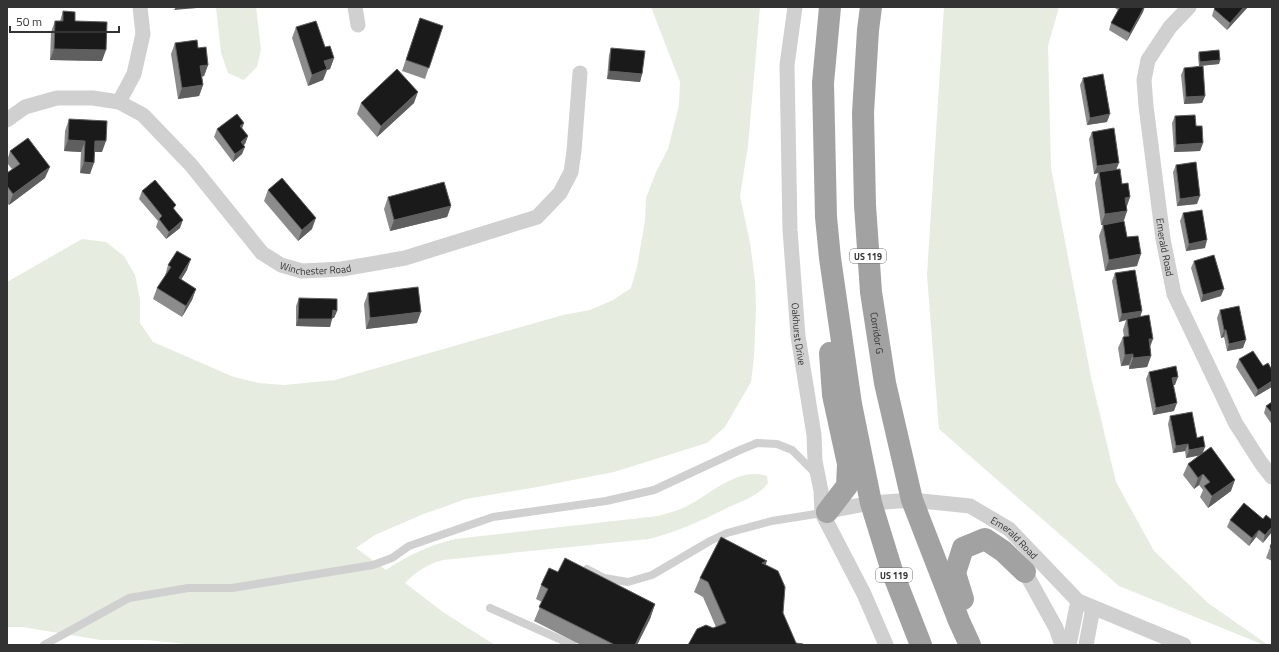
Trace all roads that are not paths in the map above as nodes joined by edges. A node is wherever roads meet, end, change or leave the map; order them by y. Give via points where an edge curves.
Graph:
1 (140, 7) edge
2 (355, 7) edge
3 (795, 7) edge
4 (830, 7) edge
5 (872, 7) edge
6 (1189, 7) edge
7 (358, 24) dead end
8 (580, 73) dead end
9 (119, 102) junction
10 (7, 120) edge
11 (830, 258) junction
12 (818, 476) junction
13 (1272, 477) edge
14 (912, 500) junction
15 (871, 503) junction
16 (824, 512) junction
17 (992, 519) junction
18 (587, 569) edge
19 (1025, 572) junction
20 (1078, 601) junction
21 (490, 608) dead end
22 (1093, 608) junction
23 (44, 645) edge
24 (572, 645) edge
25 (886, 645) edge
26 (921, 645) edge
27 (970, 645) edge
28 (980, 645) edge
29 (1062, 645) edge
30 (1069, 645) edge
31 (1086, 645) edge
32 (1184, 645) edge

1 - 9 street via 143,34 134,74
2 - 7 street
3 - 12 street, Oakhurst Drive via 787,65 790,230 798,336
4 - 11 highway, US 119 via 823,83 826,217
5 - 14 highway, Corridor G / US 119 via 868,30 863,113 865,204 871,292 886,382
6 - 13 street, Emerald Road via 1170,27 1148,60 1144,80 1163,239 1174,294 1236,424
8 - 9 street, Winchester Road via 571,172 560,193 537,217 405,258 342,269 302,271 281,265 262,253 191,165 142,115
9 - 10 street, Winchester Road via 93,98 57,98 25,107
11 - 15 highway, US 119 via 851,404
11 - 16 highway via 827,310 834,395 848,464 847,486
12 - 16 street, Oakhurst Drive
12 - 23 lane via 792,450 777,444 757,443 654,490 606,501 493,517 409,546 392,558 373,565 232,588 188,588 129,598
14 - 15 street, Emerald Road
14 - 17 street, Emerald Road via 970,506
14 - 27 highway, Corridor G / US 119
15 - 16 street, Emerald Road
15 - 26 highway, US 119 via 892,571
16 - 18 lane via 772,521 727,533 652,575 628,582 604,578
16 - 25 street, Oakhurst Drive
17 - 19 street
17 - 20 street, Emerald Road via 1009,529
19 - 28 highway via 1004,551 985,539 962,548 954,573
19 - 29 street via 1056,628
20 - 22 street, Emerald Road
20 - 30 street
21 - 24 lane
22 - 31 street
22 - 32 street, Emerald Road

